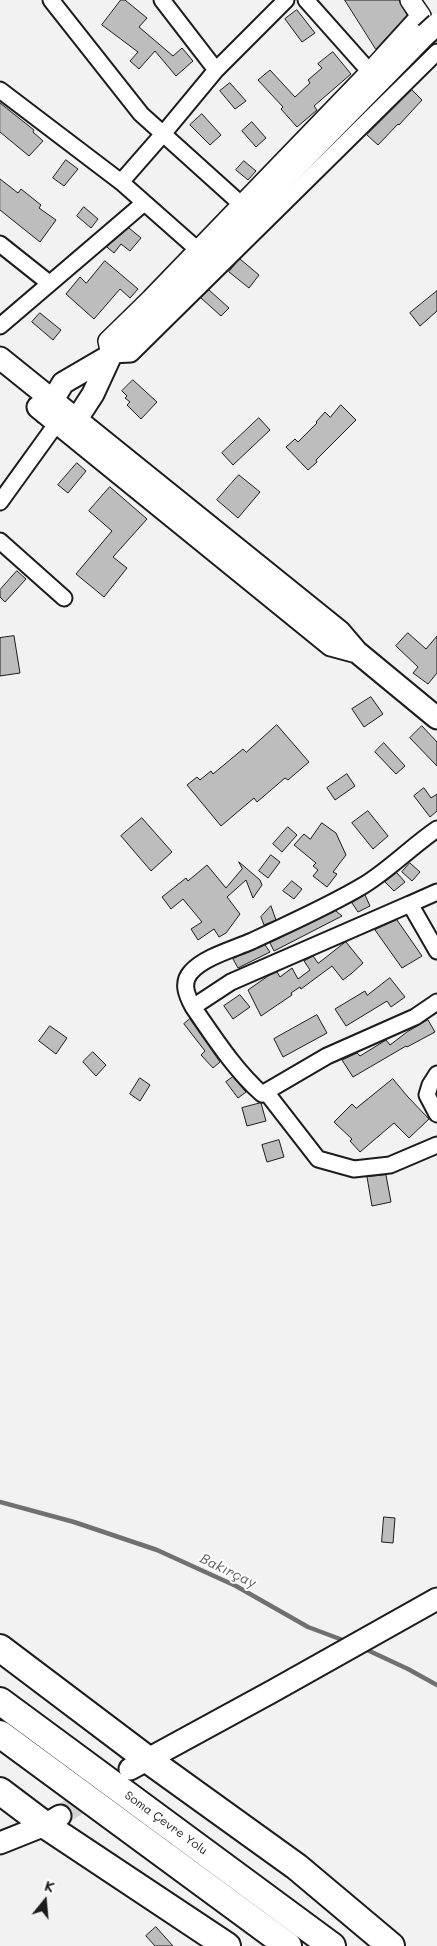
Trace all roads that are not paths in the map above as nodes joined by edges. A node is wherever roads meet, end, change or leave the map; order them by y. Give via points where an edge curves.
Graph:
1 (51, 0) edge
2 (162, 0) edge
3 (286, 0) edge
4 (306, 0) edge
5 (410, 0) edge
6 (432, 34) edge
7 (216, 70) junction
8 (370, 72) junction
9 (0, 90) edge
10 (163, 134) junction
11 (120, 182) junction
12 (144, 203) junction
13 (242, 205) junction
14 (2, 250) edge
15 (198, 250) junction
16 (49, 283) junction
17 (0, 326) edge
18 (111, 355) junction
19 (0, 358) edge
20 (0, 376) edge
21 (60, 418) junction
22 (0, 502) edge
23 (0, 541) edge
24 (64, 598) dead end
25 (437, 718) edge
26 (437, 829) edge
27 (437, 892) edge
28 (410, 904) junction
29 (437, 951) edge
30 (437, 1002) edge
31 (193, 1007) junction
32 (437, 1074) edge
33 (266, 1092) junction
34 (437, 1114) edge
35 (437, 1145) edge
36 (434, 1601) edge
37 (0, 1648) edge
38 (0, 1701) edge
39 (0, 1734) edge
40 (138, 1764) junction
41 (0, 1792) edge
42 (53, 1821) junction
43 (0, 1844) edge
44 (227, 1946) edge
45 (288, 1946) edge
46 (332, 1946) edge
47 (390, 1946) edge

1 - 10 street via 141,114
2 - 7 street
3 - 7 street
4 - 8 street
5 - 6 street
6 - 8 street
6 - 18 main road
7 - 10 street
8 - 13 street
9 - 11 street
10 - 11 street
10 - 13 street
11 - 12 street
12 - 15 street
12 - 16 street
13 - 15 street
14 - 16 street
15 - 18 street via 108,341
16 - 17 street
18 - 21 main road via 93,394
18 - 21 main road via 63,383
19 - 21 main road
20 - 21 main road
21 - 22 street
21 - 25 main road via 340,632 357,652
23 - 24 street
26 - 31 street via 366,884 227,950 191,972 186,979 185,993
27 - 28 street
28 - 29 street
28 - 31 street via 231,982
30 - 33 street via 415,1017 327,1056
31 - 33 street via 252,1085 262,1094
32 - 34 street via 427,1095
33 - 35 street via 318,1159 354,1169 390,1165
36 - 40 main road
37 - 40 highway
38 - 46 highway, Soma Çevre Yolu
39 - 45 highway
40 - 47 highway via 297,1867
41 - 42 highway
42 - 43 main road
42 - 44 highway

